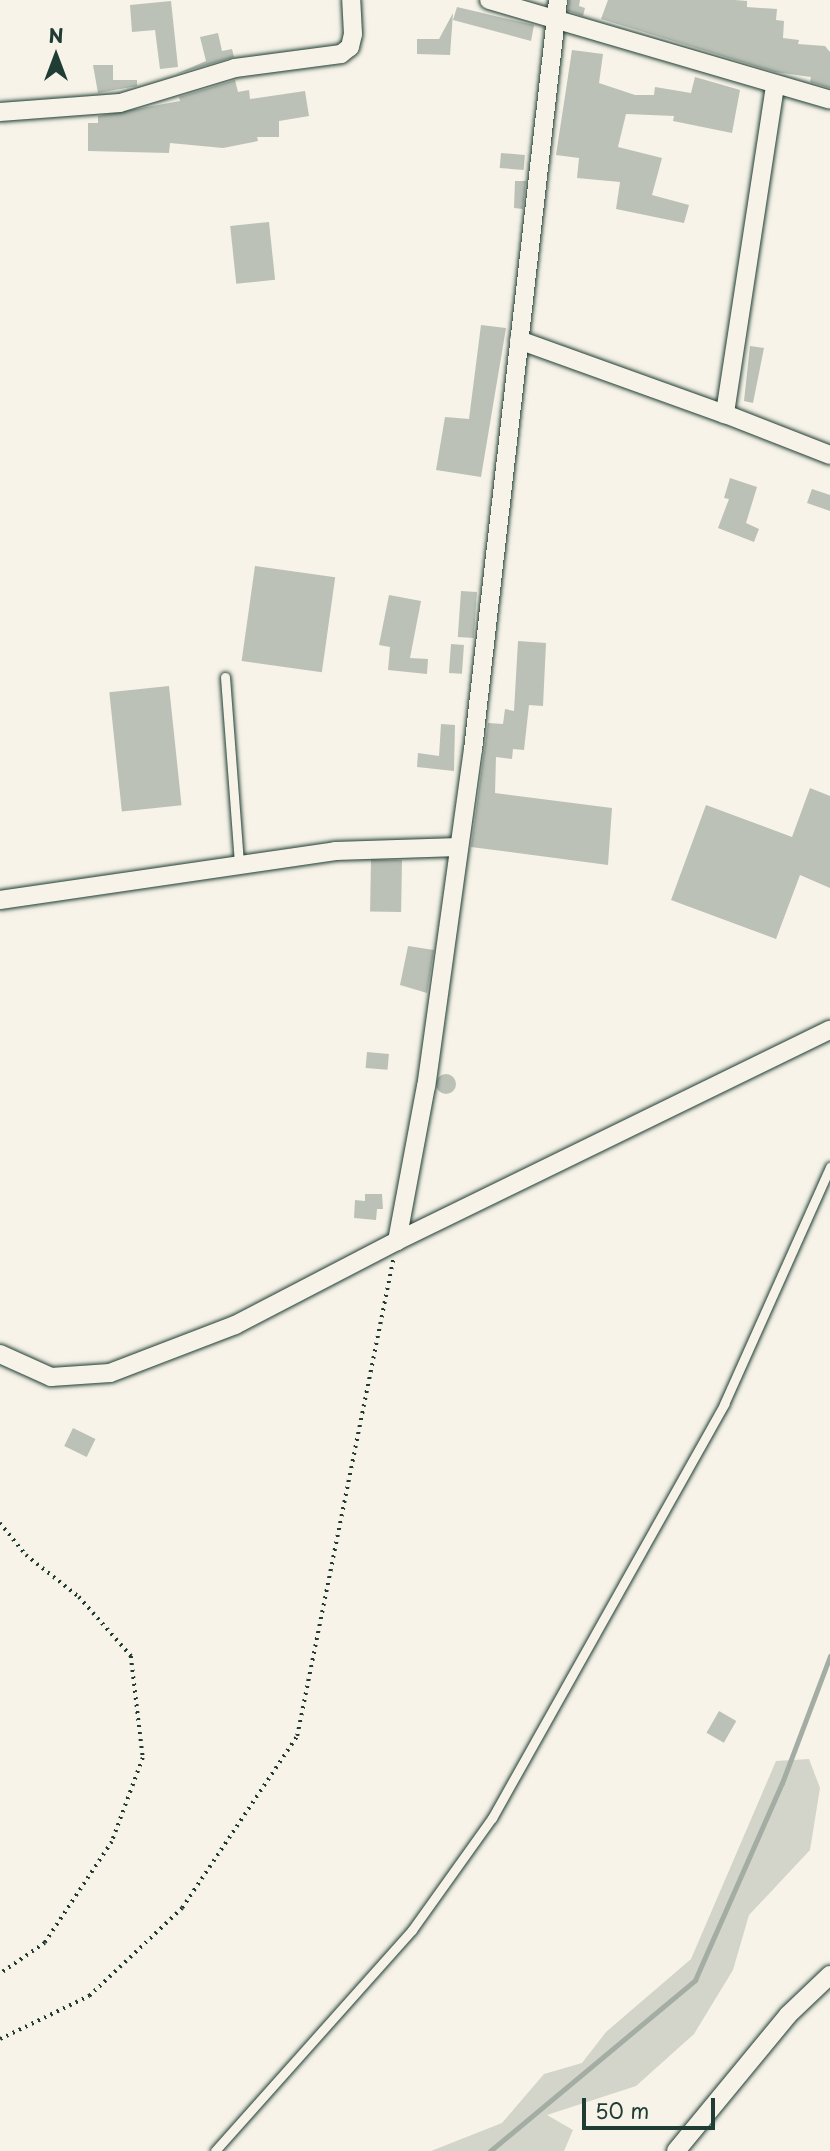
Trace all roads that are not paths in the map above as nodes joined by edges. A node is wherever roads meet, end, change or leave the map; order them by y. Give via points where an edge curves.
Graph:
1 (351, 0) edge
2 (489, 0) edge
3 (558, 0) edge
4 (554, 19) junction
5 (775, 86) junction
6 (830, 100) edge
7 (0, 112) edge
8 (519, 340) junction
9 (725, 414) junction
10 (830, 456) edge
11 (225, 677) dead end
12 (459, 847) junction
13 (239, 865) junction
14 (0, 900) edge
15 (830, 1030) edge
16 (830, 1167) edge
17 (397, 1241) junction
18 (0, 1354) edge
19 (830, 1975) edge
20 (215, 2151) edge
21 (676, 2151) edge

1 - 7 street via 353,34 350,47 341,54 235,68 120,103
2 - 4 street
3 - 4 street
4 - 5 street
4 - 8 street
5 - 6 street
5 - 9 street
8 - 9 street
8 - 12 street
9 - 10 street
11 - 13 lane
12 - 13 street via 335,851
12 - 17 street via 426,1086
13 - 14 street
15 - 17 street
16 - 20 lane via 724,1404 492,1818 412,1930
17 - 18 street via 235,1325 110,1373 51,1377
19 - 21 street via 788,2015

